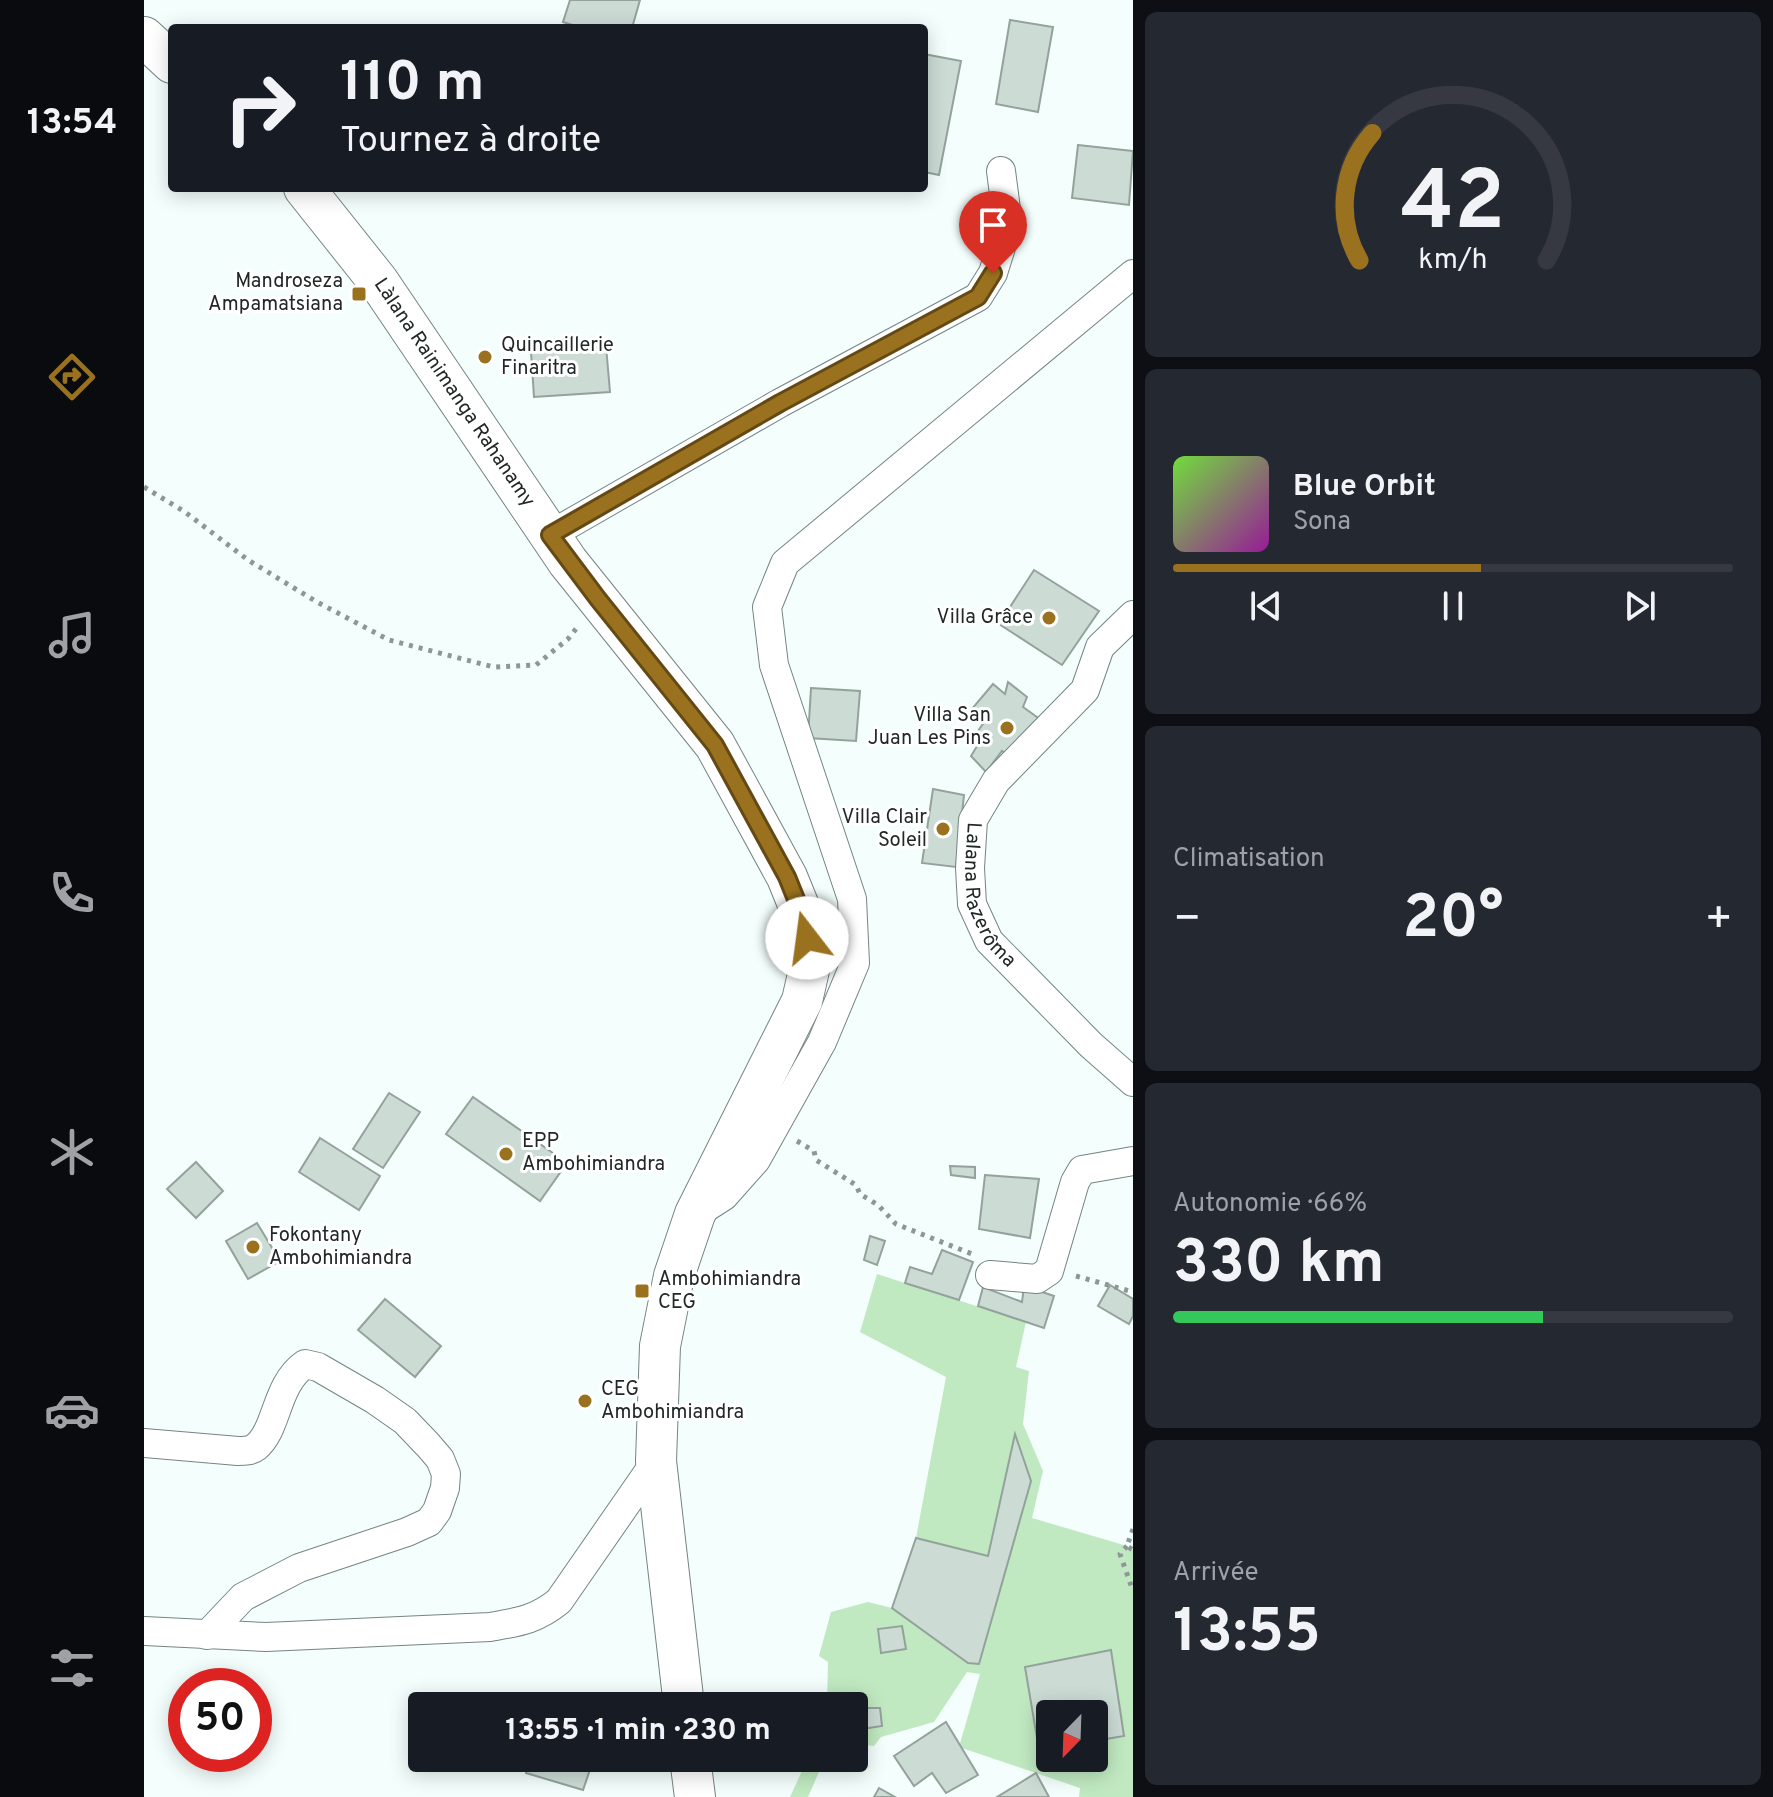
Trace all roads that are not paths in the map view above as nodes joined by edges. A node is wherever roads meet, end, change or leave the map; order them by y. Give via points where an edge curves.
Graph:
1 (144, 37) edge
2 (168, 59) edge
3 (1001, 171) dead end
4 (307, 192) edge
5 (1133, 274) edge
6 (550, 535) junction
7 (1133, 615) edge
8 (1133, 1082) edge
9 (1133, 1161) edge
10 (695, 1214) junction
11 (986, 1266) road end
12 (144, 1443) edge
13 (656, 1461) junction
14 (144, 1631) edge
15 (207, 1635) junction
16 (682, 1692) edge
17 (692, 1772) edge
18 (695, 1797) edge

1 - 2 main road
3 - 6 street via 1008,225 993,273 978,297
4 - 6 main road, Làlana Rainimanga Rahanamy via 378,281
5 - 10 street via 785,563 767,607 774,665 852,899 855,963 822,1042 756,1160 724,1196
6 - 10 main road, Làlana Rainimanga Rahanamy via 715,745 802,914 811,961 802,1001
7 - 8 street, Lalana Razerôma via 1100,647 1085,690 996,781 973,820 970,868 972,904 989,941
9 - 11 street via 1082,1170 1049,1271 1037,1279
10 - 13 main road, Làlana Rainimanga Rahanamy via 674,1276 660,1346
12 - 15 street via 253,1449 289,1379 305,1364 327,1371 405,1421 440,1459 446,1474 429,1522 285,1575 243,1597
13 - 15 street via 559,1601 543,1614 490,1627
13 - 16 main road, Làlana Rainimanga Rahanamy
14 - 15 street
17 - 18 main road

